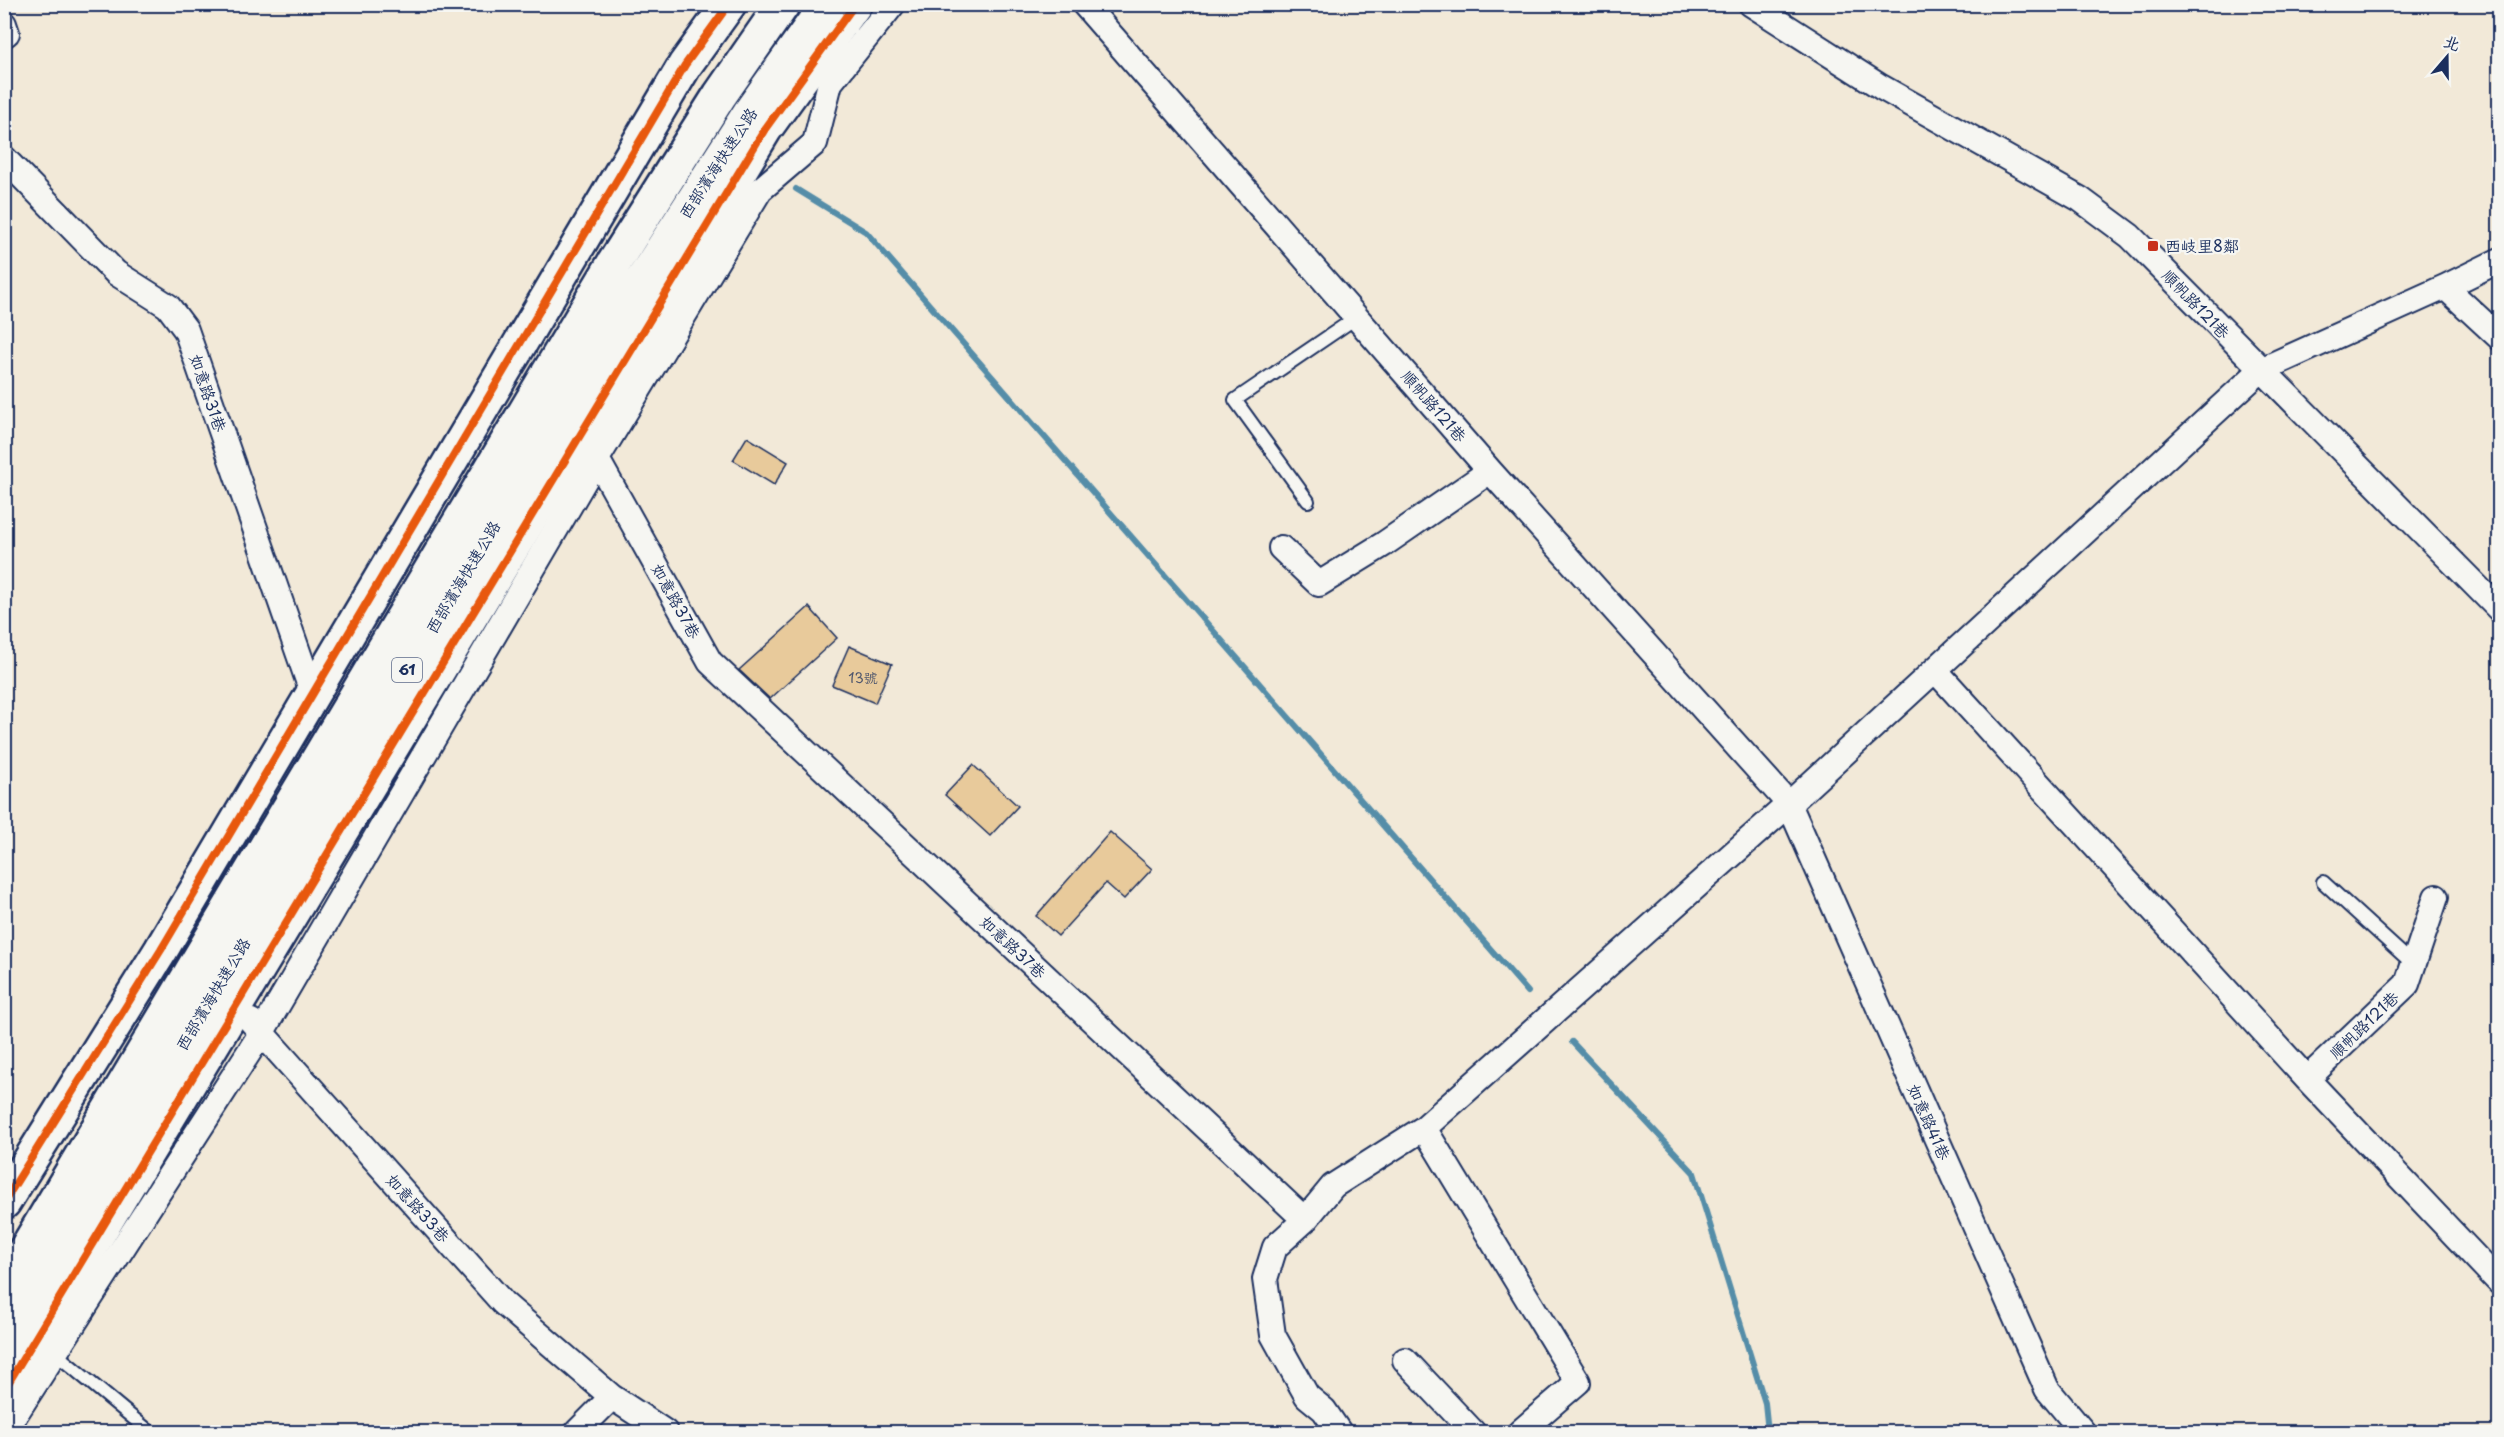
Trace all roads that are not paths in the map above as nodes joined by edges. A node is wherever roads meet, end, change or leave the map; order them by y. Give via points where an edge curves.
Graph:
1 (729, 4) edge
2 (783, 4) edge
3 (827, 4) edge
4 (855, 4) edge
5 (893, 4) edge
6 (1084, 4) edge
7 (1750, 4) edge
8 (4, 24) edge
9 (4, 36) edge
10 (4, 158) edge
11 (2499, 260) edge
12 (2445, 287) junction
13 (1357, 317) junction
14 (2499, 338) edge
15 (2261, 370) junction
16 (597, 459) junction
17 (1490, 471) junction
18 (1308, 501) dead end
19 (1281, 548) dead end
20 (2499, 610) edge
21 (1935, 670) junction
22 (313, 695) junction
23 (1789, 804) junction
24 (2324, 882) dead end
25 (2436, 897) dead end
26 (2413, 964) junction
27 (237, 1006) junction
28 (261, 1032) junction
29 (2307, 1079) junction
30 (1424, 1128) junction
31 (4, 1202) edge
32 (1305, 1220) junction
33 (2499, 1282) edge
34 (4, 1286) edge
35 (4, 1345) edge
36 (55, 1353) junction
37 (1405, 1360) dead end
38 (4, 1390) edge
39 (612, 1397) junction
40 (4, 1432) edge
41 (150, 1432) edge
42 (577, 1432) edge
43 (665, 1432) edge
44 (1339, 1432) edge
45 (1473, 1432) edge
46 (1520, 1432) edge
47 (2083, 1432) edge

1 - 22 main road via 685,65
2 - 34 main road, 西部濱海快速公路 / 61 via 720,95 614,263
3 - 35 main road, 西部濱海快速公路 / 61 via 750,112 634,293
4 - 27 main road via 765,129
5 - 16 street via 830,83 814,143 760,190
6 - 13 street, 順帆路121巷
7 - 15 street, 順帆路121巷 via 1881,87 2080,199 2130,236
8 - 9 street
10 - 22 street, 如意路31巷 via 116,273 168,306 186,330
11 - 12 street
12 - 14 street
12 - 15 street
13 - 17 street, 順帆路121巷
13 - 18 lane via 1235,400
15 - 20 street, 順帆路121巷
15 - 21 street
16 - 28 street
16 - 32 street, 如意路37巷 via 710,662
17 - 19 street via 1319,584
17 - 23 street, 順帆路121巷
21 - 23 street
21 - 29 street
22 - 31 main road
23 - 30 street
23 - 47 street, 如意路41巷 via 2047,1389
24 - 26 lane
25 - 26 street, 順帆路121巷
26 - 29 street, 順帆路121巷 via 2406,984
27 - 28 street, 如意路33巷
27 - 38 main road
28 - 36 street
28 - 39 street, 如意路33巷 via 503,1303
29 - 33 street
30 - 32 street via 1334,1186
30 - 46 street via 1578,1382
32 - 44 street via 1275,1247 1265,1279 1273,1335 1307,1396 1324,1410
36 - 40 street
36 - 41 lane
37 - 45 street
39 - 42 street
39 - 43 street, 如意路33巷

